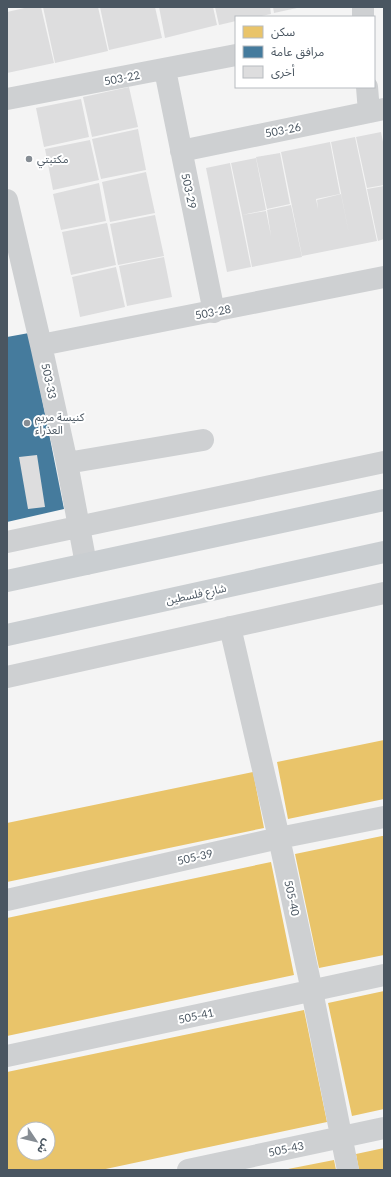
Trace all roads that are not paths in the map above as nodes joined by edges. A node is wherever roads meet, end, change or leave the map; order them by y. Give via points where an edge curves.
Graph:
1 (235, 55) edge
2 (165, 70) junction
3 (366, 88) edge
4 (7, 99) edge
5 (377, 111) edge
6 (181, 151) junction
7 (7, 200) edge
8 (384, 277) edge
9 (214, 312) junction
10 (41, 345) junction
11 (203, 440) dead end
12 (384, 462) edge
13 (67, 464) junction
14 (384, 500) edge
15 (78, 527) junction
16 (7, 542) edge
17 (384, 552) edge
18 (86, 564) junction
19 (7, 580) edge
20 (384, 593) edge
21 (230, 627) junction
22 (7, 635) edge
23 (7, 677) edge
24 (384, 817) edge
25 (279, 838) junction
26 (7, 900) edge
27 (384, 975) edge
28 (312, 991) junction
29 (7, 1056) edge
30 (384, 1128) edge
31 (341, 1137) junction
32 (188, 1170) edge
33 (348, 1170) edge

1 - 2 street, 503-22
2 - 4 street, 503-22
2 - 6 street, 503-29
3 - 5 street
5 - 6 street, 503-26
6 - 9 street, 503-29
7 - 10 street, 503-33
8 - 9 street, 503-28
9 - 10 street, 503-28
10 - 13 street, 503-33
11 - 13 street
12 - 15 street
13 - 15 street, 503-33
14 - 18 main road
15 - 16 street
15 - 18 street, 503-33
17 - 22 main road, شارع فلسطين
18 - 19 main road
20 - 21 street
21 - 23 street
21 - 25 street, 505-40
24 - 25 street, 505-39
25 - 26 street, 505-39
25 - 28 street, 505-40
27 - 28 street, 505-41
28 - 29 street, 505-41
28 - 31 street, 505-40
30 - 31 street, 505-43
31 - 32 street, 505-43
31 - 33 street, 505-40

